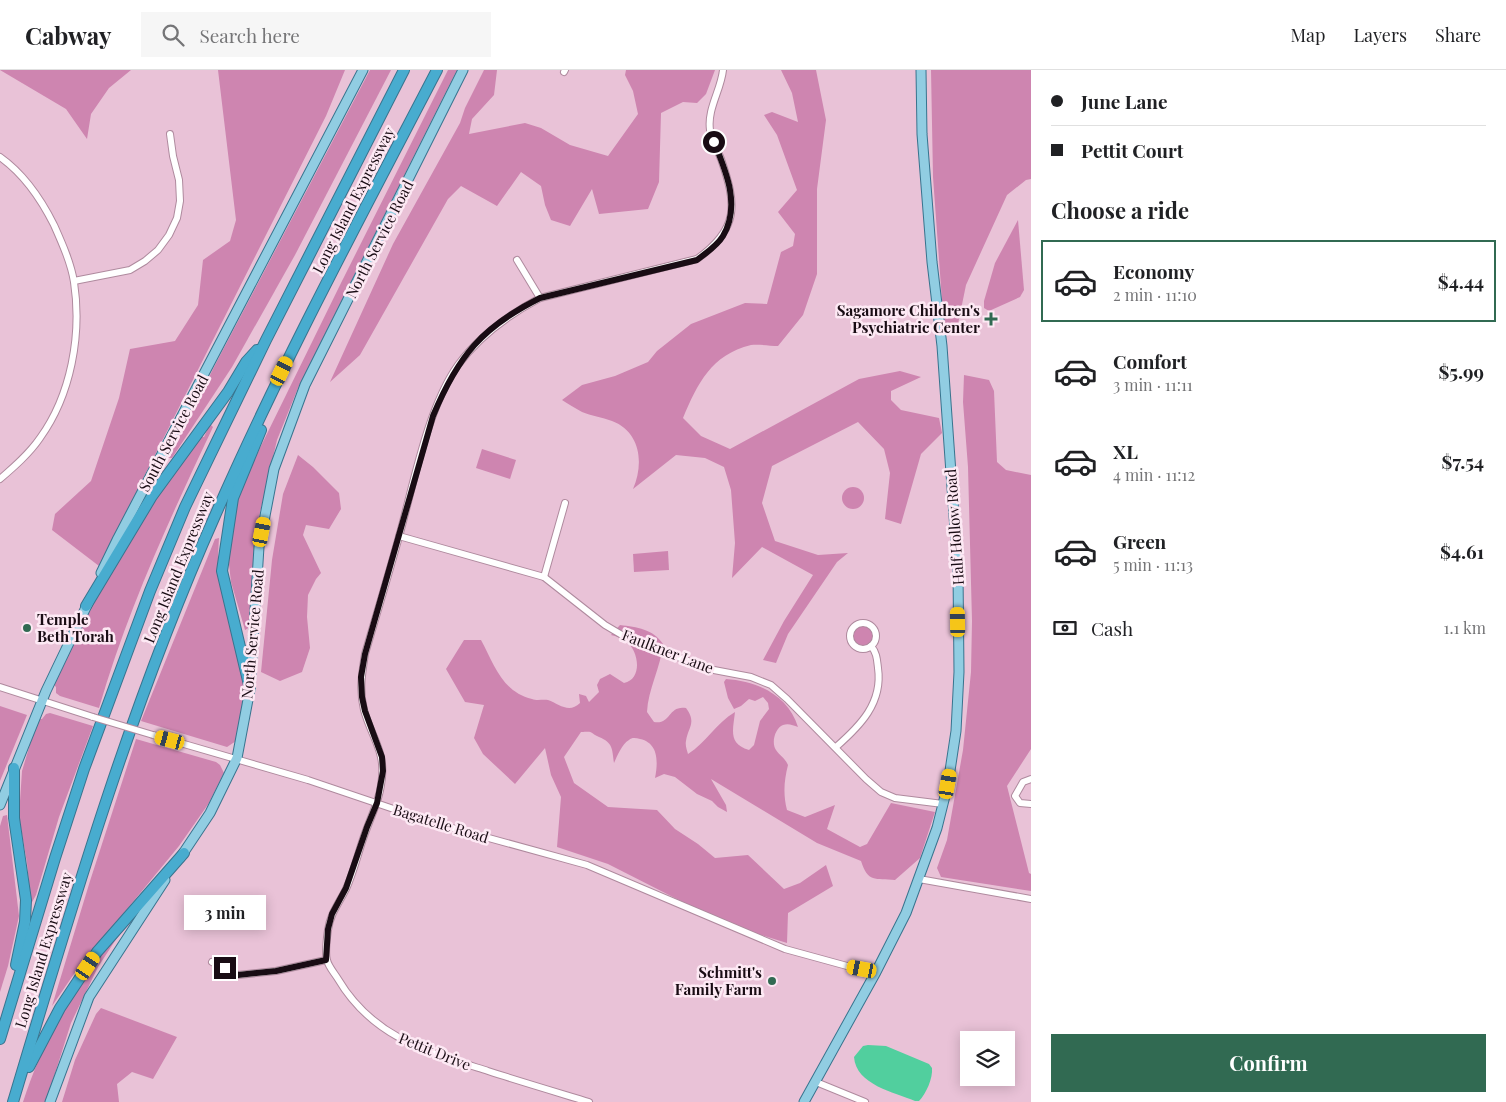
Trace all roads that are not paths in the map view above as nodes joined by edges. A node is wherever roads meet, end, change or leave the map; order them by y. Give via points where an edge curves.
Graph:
1 (363, 70) edge
2 (404, 70) edge
3 (437, 70) edge
4 (463, 70) edge
5 (723, 70) edge
6 (920, 70) edge
7 (170, 134) dead end
8 (0, 157) edge
9 (517, 260) dead end
10 (74, 281) junction
11 (540, 298) junction
12 (299, 336) junction
13 (266, 340) junction
14 (0, 479) edge
15 (565, 503) dead end
16 (399, 536) junction
17 (544, 578) junction
18 (86, 606) junction
19 (871, 646) junction
20 (0, 687) edge
21 (250, 690) junction
22 (42, 701) junction
23 (836, 747) junction
24 (237, 758) junction
25 (14, 768) junction
26 (1031, 779) edge
27 (377, 803) junction
28 (943, 804) junction
29 (1031, 804) edge
30 (0, 805) edge
31 (184, 853) junction
32 (919, 879) junction
33 (1031, 899) edge
34 (326, 960) junction
35 (212, 962) dead end
36 (876, 972) junction
37 (0, 1030) edge
38 (0, 1040) edge
39 (816, 1082) junction
40 (17, 1090) junction
41 (13, 1102) edge
42 (50, 1102) edge
43 (589, 1102) edge
44 (804, 1102) edge
45 (865, 1102) edge

1 - 18 main road, South Service Road via 118,538
2 - 13 highway, Long Island Expressway
3 - 12 highway, Long Island Expressway
4 - 21 main road, North Service Road via 305,385 274,469 259,548
5 - 11 street via 710,129 732,203 730,220 723,236 697,260
6 - 28 main road, Half Hollow Road via 922,141 942,346 958,572 958,712
7 - 10 street via 180,201 177,218 168,235 145,262 130,270
8 - 10 street via 28,183 45,207 62,241
9 - 11 street
10 - 14 street via 76,334 62,398 40,438
11 - 16 street via 502,320 457,366 433,416
12 - 21 highway via 233,498 222,571
12 - 40 highway, Long Island Expressway via 213,519 112,778
13 - 18 highway via 246,362 152,496
13 - 38 highway, Long Island Expressway via 185,507 118,675 54,858
15 - 17 street
16 - 17 street, Faulkner Lane
16 - 27 street via 361,677 365,711 382,757 383,771
17 - 23 street, Faulkner Lane via 627,638 714,670 751,677 771,685
18 - 22 main road, South Service Road
19 - 19 street via 877,634 872,626 864,622 855,625 850,636 852,644 859,649
19 - 23 street via 876,654 879,675 877,694 861,723
20 - 22 street, Bagatelle Road
21 - 24 main road, North Service Road
22 - 24 street, Bagatelle Road, bridge
22 - 25 main road, South Service Road
23 - 28 street, Faulkner Lane via 881,792 895,798
24 - 27 street, Bagatelle Road
24 - 31 main road, North Service Road via 210,813
25 - 30 main road, South Service Road
25 - 37 highway via 14,818 26,900 25,922
26 - 29 street via 1023,782 1015,796 1020,803
27 - 34 street via 346,888 332,914
27 - 36 street, Bagatelle Road via 438,824 587,865 785,949
28 - 32 main road, Half Hollow Road
31 - 40 highway via 97,952 60,1008
31 - 42 main road, North Service Road via 89,998
32 - 33 street
32 - 36 main road, Half Hollow Road via 903,920
34 - 35 street via 238,975
34 - 43 street, Pettit Drive via 358,1007 403,1041
36 - 39 main road, Half Hollow Road
39 - 44 main road, Half Hollow Road
39 - 45 street
40 - 41 highway, Long Island Expressway

